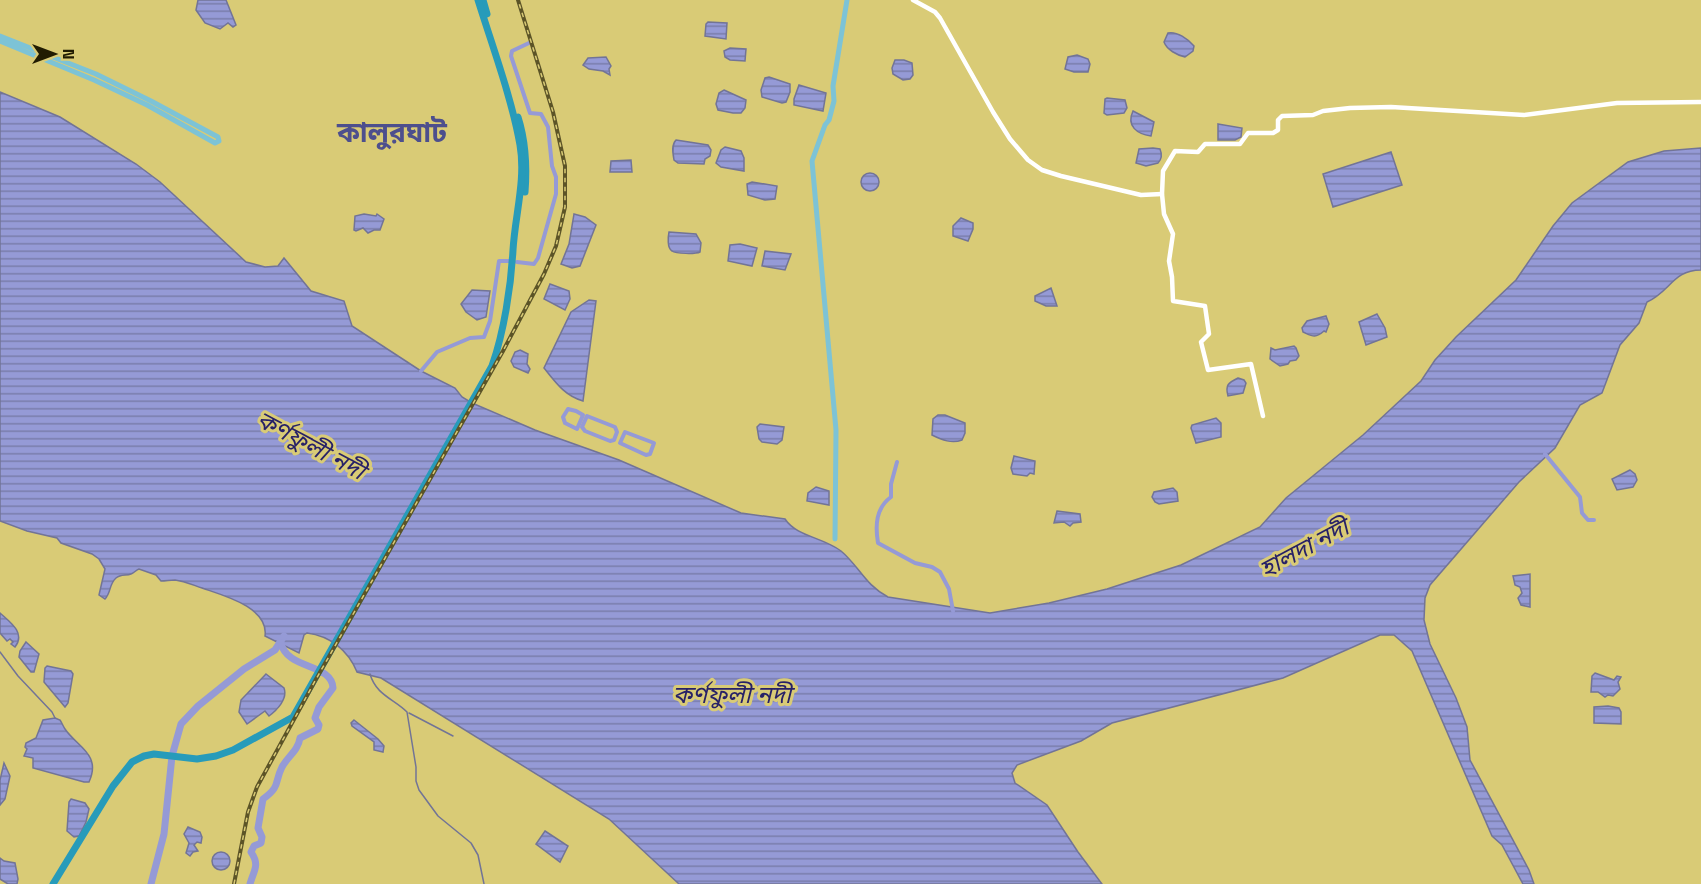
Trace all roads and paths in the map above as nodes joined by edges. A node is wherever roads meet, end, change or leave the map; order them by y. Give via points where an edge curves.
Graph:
1 (478, 0) edge
2 (483, 0) edge
3 (847, 0) edge
4 (914, 0) edge
5 (0, 36) edge
6 (0, 41) edge
7 (1701, 102) edge
8 (1162, 194) junction
9 (513, 260) junction
10 (1263, 416) dead end
11 (835, 539) dead end
12 (53, 884) edge

1 - 9 highway via 520,146 521,197
2 - 9 highway via 525,145 524,205
3 - 11 main road via 830,120 812,161 836,430
4 - 8 street via 940,18 998,121 1028,160 1061,176 1141,195
5 - 6 main road via 96,74 218,137 219,141 215,143 94,80
7 - 8 street via 1617,103 1524,115 1391,107 1282,116 1273,134 1248,133 1240,144 1205,144 1198,152 1176,151 1163,171
8 - 10 street via 1164,214 1173,234 1169,261 1173,301 1205,306 1209,334 1201,342 1208,370 1251,364
9 - 12 highway via 492,366 291,718 228,752 207,758 163,755 140,757 132,762

